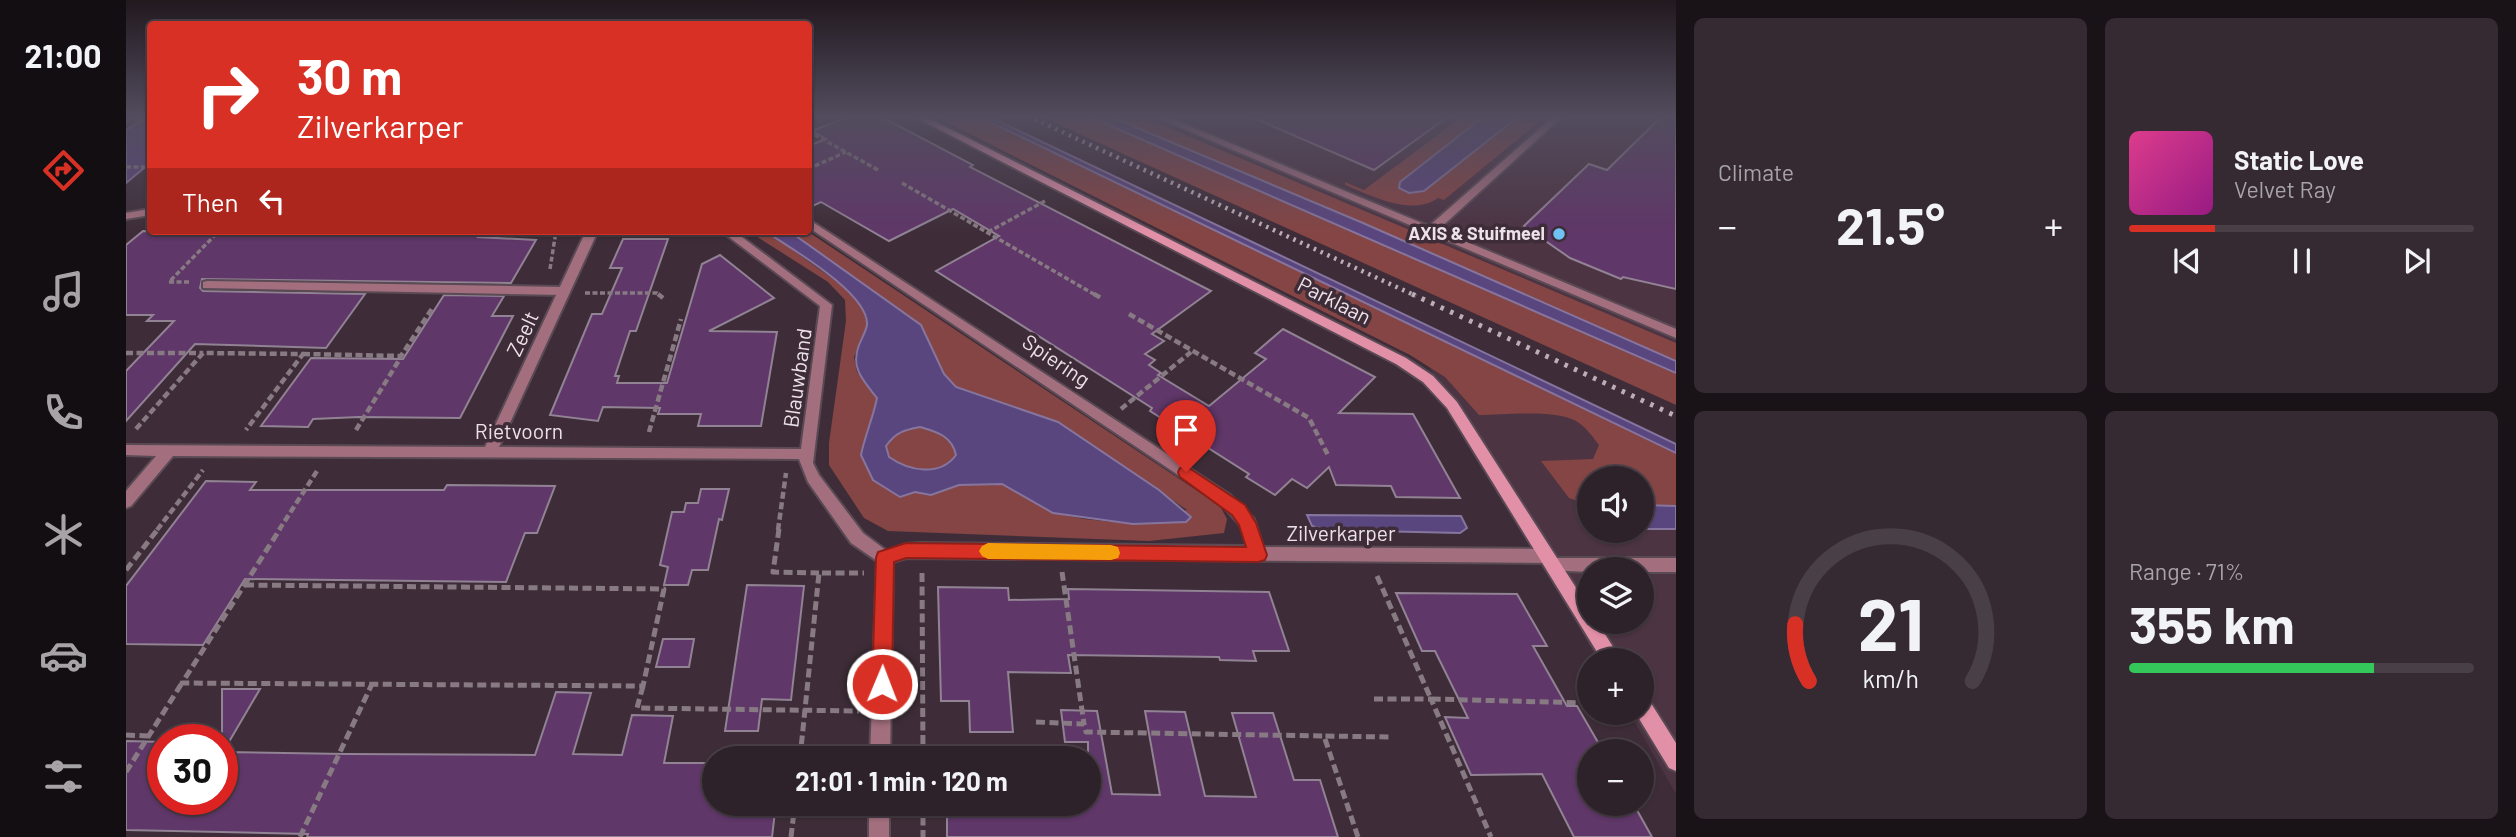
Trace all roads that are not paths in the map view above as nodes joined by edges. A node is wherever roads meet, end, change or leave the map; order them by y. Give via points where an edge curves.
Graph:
1 (996, 155) edge
2 (1253, 155) edge
3 (1515, 155) edge
4 (147, 212) edge
5 (126, 216) edge
6 (812, 225) edge
7 (1432, 229) junction
8 (590, 235) edge
9 (732, 235) edge
10 (206, 285) road end
11 (564, 292) junction
12 (1676, 334) edge
13 (126, 450) edge
14 (169, 450) junction
15 (489, 453) junction
16 (807, 454) junction
17 (126, 502) edge
18 (1258, 555) junction
19 (1549, 560) junction
20 (1676, 565) edge
21 (885, 566) junction
22 (1604, 648) edge
23 (1654, 725) edge
24 (880, 746) edge
25 (1676, 761) edge
26 (879, 816) edge
27 (879, 837) edge

1 - 19 street, Parklaan via 1401,361 1428,379 1452,405
2 - 7 street
3 - 7 street
4 - 5 street
6 - 18 street, Spiering via 1232,504 1248,523
7 - 12 street
8 - 11 street, Zeelt
9 - 16 street, Blauwband via 826,305
10 - 11 street
11 - 15 street, Zeelt
13 - 14 street, Rietvoorn
14 - 15 street, Rietvoorn
14 - 17 street
15 - 16 street, Rietvoorn
16 - 21 street via 813,478 857,538
18 - 19 street, Zilverkarper
18 - 21 street, Zilverkarper via 921,550 906,551
19 - 20 street, Zilverkarper
19 - 22 street, Parklaan
21 - 24 street
23 - 25 street
26 - 27 street

